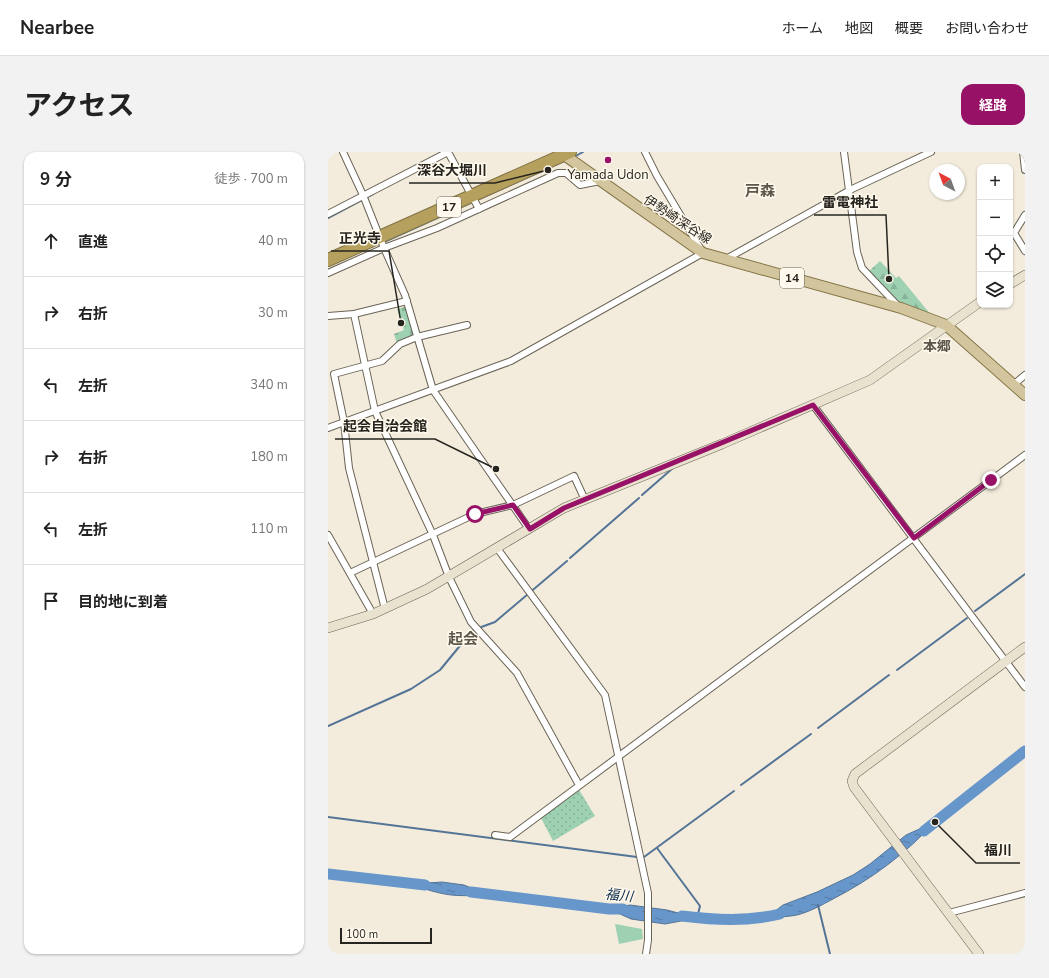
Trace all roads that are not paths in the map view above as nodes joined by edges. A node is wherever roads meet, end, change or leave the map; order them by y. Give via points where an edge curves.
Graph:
1 (343, 152) edge
2 (645, 152) edge
3 (844, 152) edge
4 (931, 152) edge
5 (1023, 152) edge
6 (565, 153) edge
7 (1025, 170) edge
8 (600, 181) junction
9 (850, 190) junction
10 (364, 195) junction
11 (472, 196) junction
12 (479, 209) junction
13 (328, 214) edge
14 (1025, 215) edge
15 (382, 243) junction
16 (1025, 251) edge
17 (703, 253) junction
18 (726, 259) junction
19 (328, 260) edge
20 (328, 273) edge
21 (1025, 275) edge
22 (1013, 282) edge
23 (407, 301) junction
24 (977, 304) edge
25 (901, 308) junction
26 (354, 314) junction
27 (328, 316) edge
28 (466, 325) dead end
29 (946, 325) junction
30 (417, 337) junction
31 (364, 366) junction
32 (1025, 375) edge
33 (1013, 385) junction
34 (433, 390) junction
35 (1025, 395) edge
36 (813, 405) junction
37 (375, 411) junction
38 (344, 422) junction
39 (328, 428) edge
40 (1025, 454) edge
41 (585, 500) junction
42 (513, 505) junction
43 (530, 529) junction
44 (328, 535) edge
45 (433, 535) junction
46 (914, 538) junction
47 (497, 548) junction
48 (374, 562) junction
49 (350, 573) junction
50 (449, 577) junction
51 (385, 609) junction
52 (373, 614) junction
53 (328, 628) edge
54 (1025, 647) edge
55 (1006, 661) junction
56 (1025, 687) edge
57 (618, 756) junction
58 (579, 785) junction
59 (495, 835) dead end
60 (1025, 893) edge
61 (949, 913) junction
62 (646, 954) edge
63 (979, 954) edge

1 - 10 street
2 - 17 street
3 - 9 street
4 - 9 street
5 - 7 street
6 - 8 main road, 伊勢崎深谷線 / 14
6 - 11 highway, 17
8 - 12 street via 580,185 566,172 558,173
8 - 17 main road, 伊勢崎深谷線 / 14
9 - 18 street
9 - 25 street via 857,252 862,268
10 - 11 street via 448,152
10 - 13 street
10 - 15 street
11 - 12 street
11 - 15 highway, 17
12 - 15 street via 437,228
14 - 16 street via 1014,233
15 - 19 highway, 17
15 - 20 street
15 - 23 street
17 - 18 main road, 伊勢崎深谷線 / 14
17 - 34 street via 511,361
18 - 25 main road, 伊勢崎深谷線 / 14
21 - 22 street
23 - 26 street
23 - 30 street
24 - 29 street
25 - 29 main road, 伊勢崎深谷線 / 14
26 - 27 street
26 - 31 street
28 - 30 street
29 - 33 main road, 伊勢崎深谷線 / 14
29 - 36 street via 870,380
30 - 31 street via 400,344 382,361
30 - 34 street
31 - 37 street
31 - 38 street via 334,374
32 - 33 street
33 - 35 main road, 伊勢崎深谷線 / 14
34 - 37 street
34 - 42 street
36 - 41 street
36 - 46 street
37 - 38 street
37 - 45 street
38 - 39 street
38 - 48 street via 349,468
40 - 46 street
41 - 42 street via 574,476
41 - 43 street via 564,508
42 - 43 street
42 - 45 street via 475,514
43 - 47 street
44 - 49 street
45 - 48 street
45 - 50 street
46 - 55 street
46 - 57 street
47 - 50 street
47 - 57 street via 605,695
48 - 49 street
48 - 51 street
49 - 52 street
50 - 51 street
50 - 58 street via 471,622 517,673
51 - 52 street
52 - 53 street
54 - 55 street
55 - 56 street
55 - 61 street via 855,774 852,780 854,787
57 - 58 street
57 - 62 street via 646,882
58 - 59 street via 510,837
60 - 61 street
61 - 63 street

